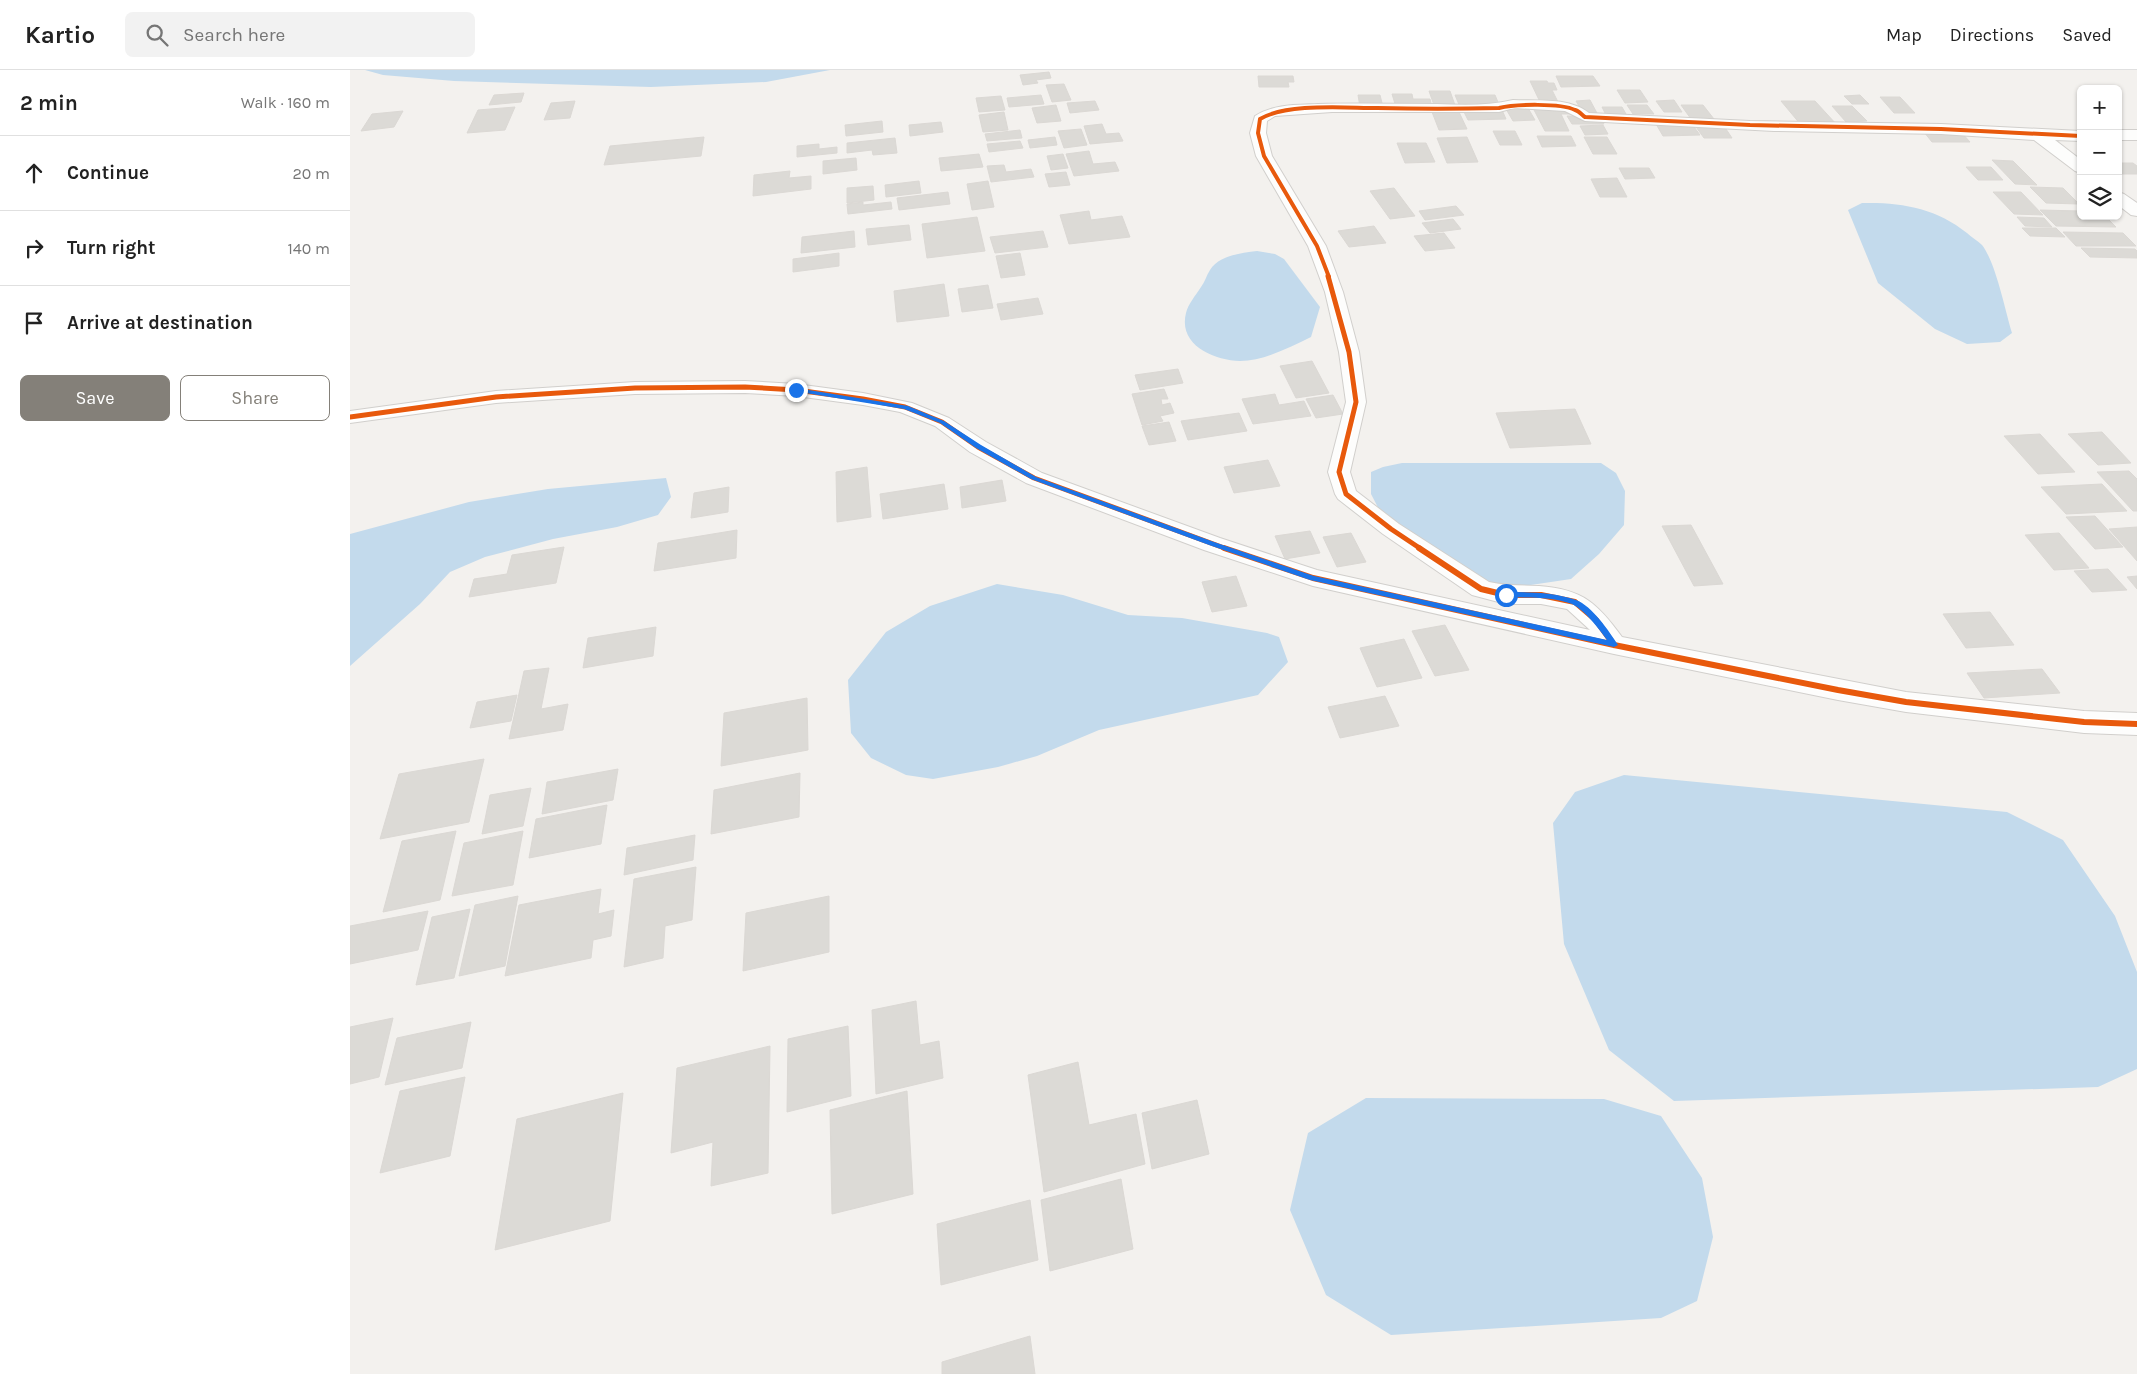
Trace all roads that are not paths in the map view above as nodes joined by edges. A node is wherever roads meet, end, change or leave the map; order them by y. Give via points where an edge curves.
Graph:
1 (2137, 134) edge
2 (2038, 135) junction
3 (2122, 135) edge
4 (2077, 136) edge
5 (2077, 165) edge
6 (2122, 200) edge
7 (2137, 211) edge
8 (350, 417) edge
9 (1614, 645) junction
10 (2137, 724) edge

1 - 3 street
2 - 4 street
2 - 5 street
2 - 9 street via 1888,127 1661,122 1585,117 1567,107 1513,104 1467,109 1283,110 1260,119 1258,133 1264,156 1317,246 1334,292 1349,352 1356,402 1339,472 1346,494 1481,589 1506,595 1541,595 1575,602 1596,620
6 - 7 street
8 - 9 street via 496,397 635,388 796,390 905,407 942,422 978,447 1034,478 1305,576
9 - 10 street via 1906,702 2084,722

